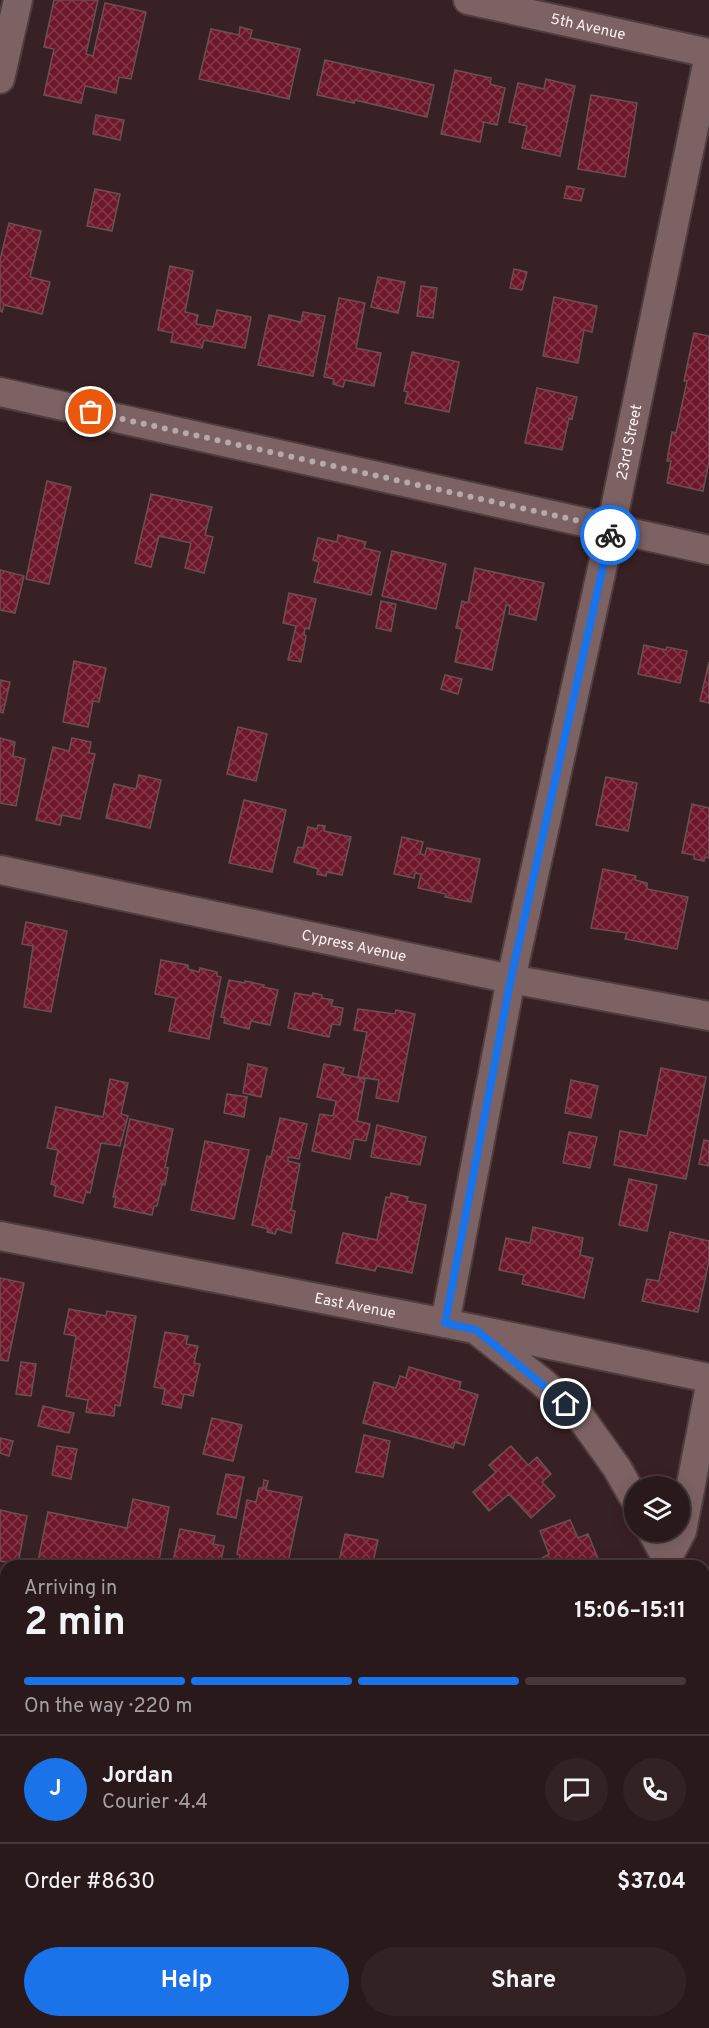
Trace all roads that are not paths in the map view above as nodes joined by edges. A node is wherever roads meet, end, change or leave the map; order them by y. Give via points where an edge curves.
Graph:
1 (18, 0) edge
2 (468, 0) edge
3 (709, 54) edge
4 (0, 79) edge
5 (0, 392) edge
6 (611, 528) junction
7 (709, 550) edge
8 (0, 870) edge
9 (511, 978) junction
10 (709, 1016) edge
11 (0, 1236) edge
12 (445, 1323) junction
13 (476, 1330) junction
14 (709, 1378) edge
15 (709, 1391) edge
16 (624, 1480) edge
17 (657, 1542) edge
18 (666, 1560) edge
19 (668, 1560) edge

1 - 4 street
2 - 3 street, 5th Avenue
3 - 6 street, 23rd Street
5 - 6 street
6 - 7 street
6 - 9 street, 23rd Street
8 - 9 street, Cypress Avenue
9 - 10 street, Cypress Avenue
9 - 12 street, 23rd Street
11 - 12 street, East Avenue
12 - 13 street, East Avenue
13 - 14 street, East Avenue
13 - 16 street via 579,1415
15 - 19 street via 682,1531
17 - 18 street

